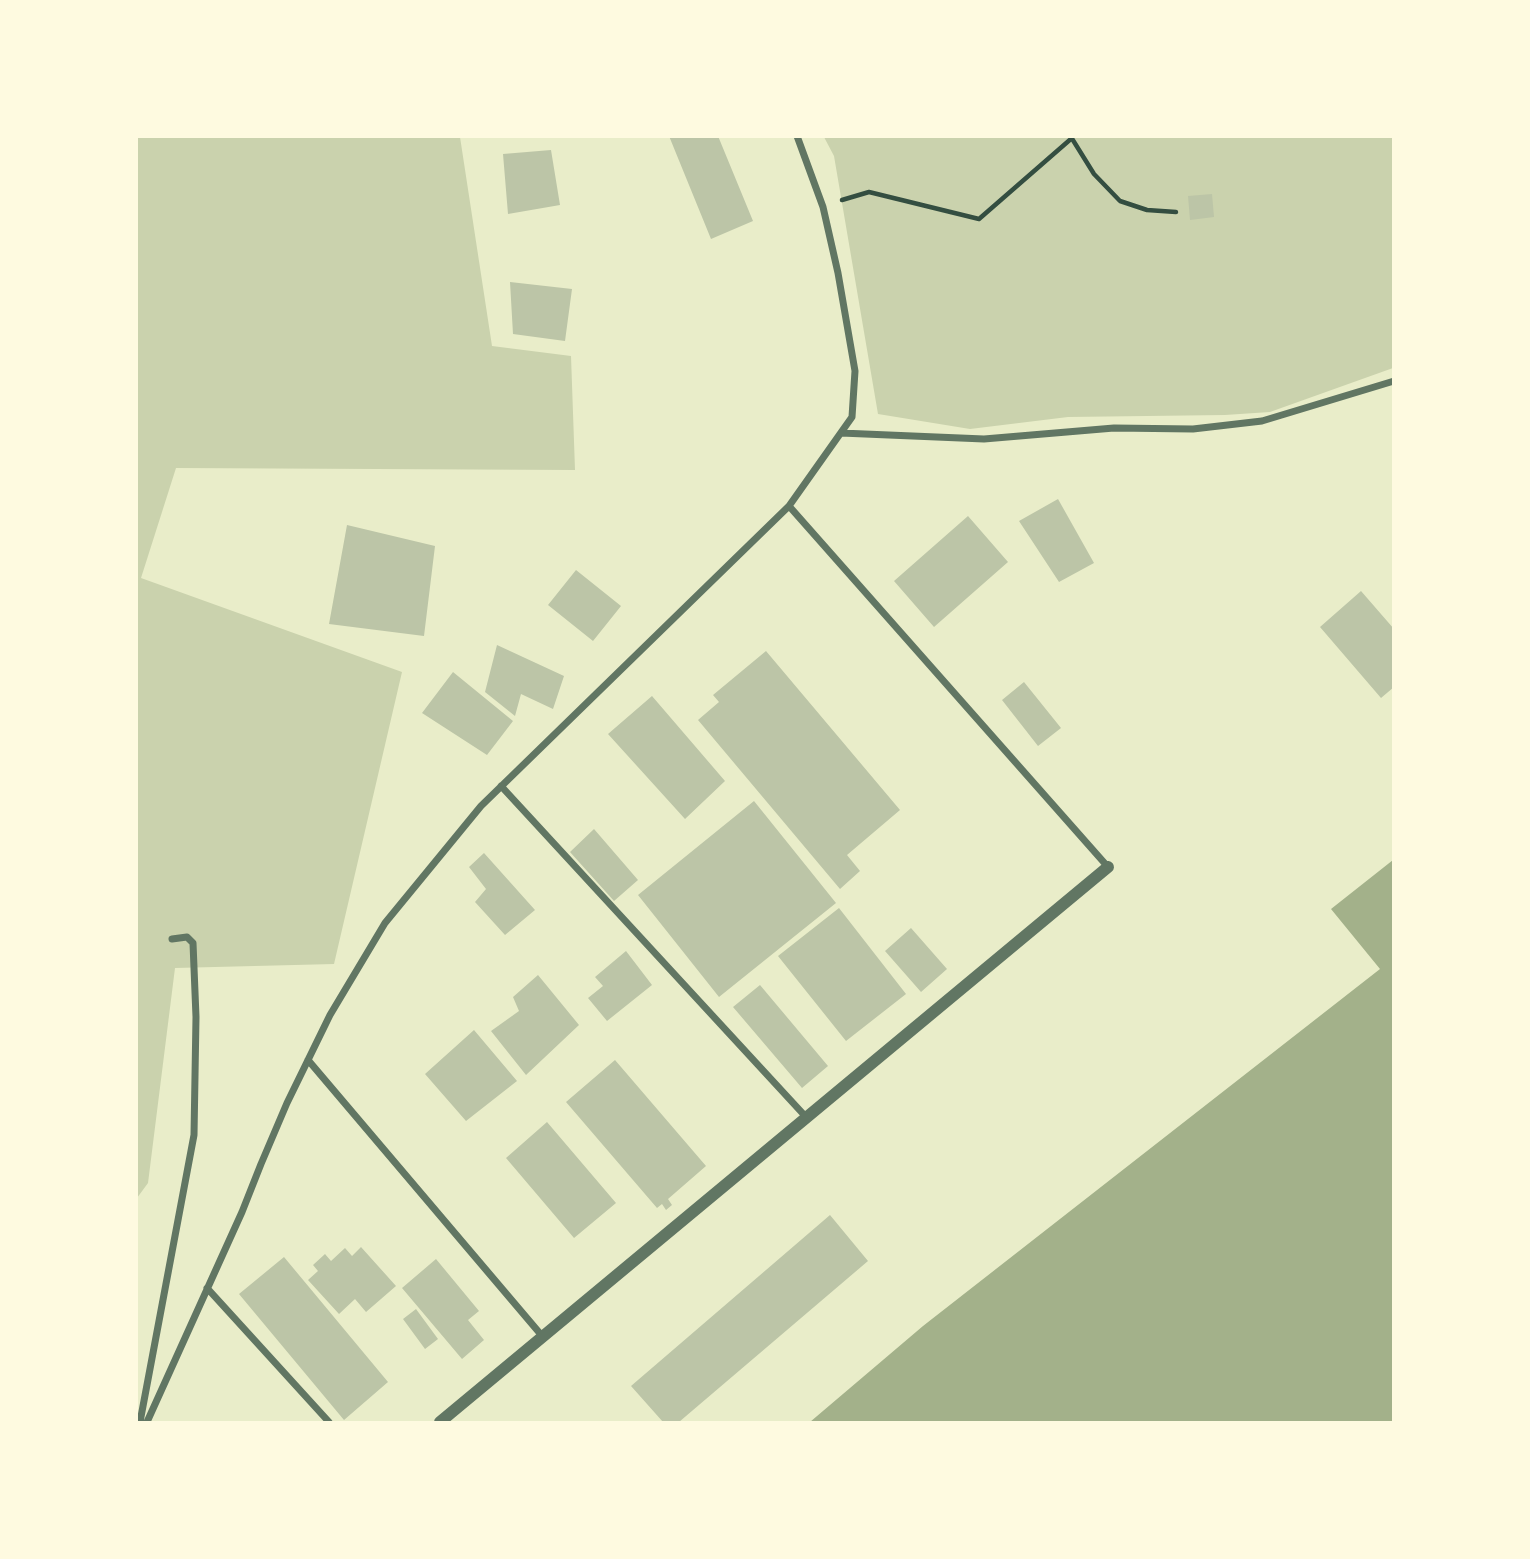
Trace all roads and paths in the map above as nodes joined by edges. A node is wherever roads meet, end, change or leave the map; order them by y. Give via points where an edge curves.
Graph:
1 (797, 136) edge
2 (1071, 137) edge
3 (823, 206) junction
4 (1176, 212) dead end
5 (1394, 382) edge
6 (841, 433) junction
7 (789, 506) junction
8 (501, 786) junction
9 (1108, 867) joint
10 (172, 939) dead end
11 (308, 1060) junction
12 (807, 1117) junction
13 (207, 1288) junction
14 (543, 1337) junction
15 (140, 1423) edge
16 (147, 1423) edge
17 (329, 1423) edge
18 (440, 1423) edge

1 - 3 street
2 - 3 path via 979,219 869,192
2 - 4 path via 1094,174 1120,201
3 - 6 street via 855,371 852,417
5 - 6 street via 1262,421 1193,429 1114,428 984,439
6 - 7 street
7 - 8 street
7 - 9 street
8 - 11 street via 386,923
8 - 12 street
9 - 12 street
10 - 15 street via 187,937 193,943 194,1135
11 - 13 street
11 - 14 street
12 - 14 street
13 - 16 street
13 - 17 street
14 - 18 street

